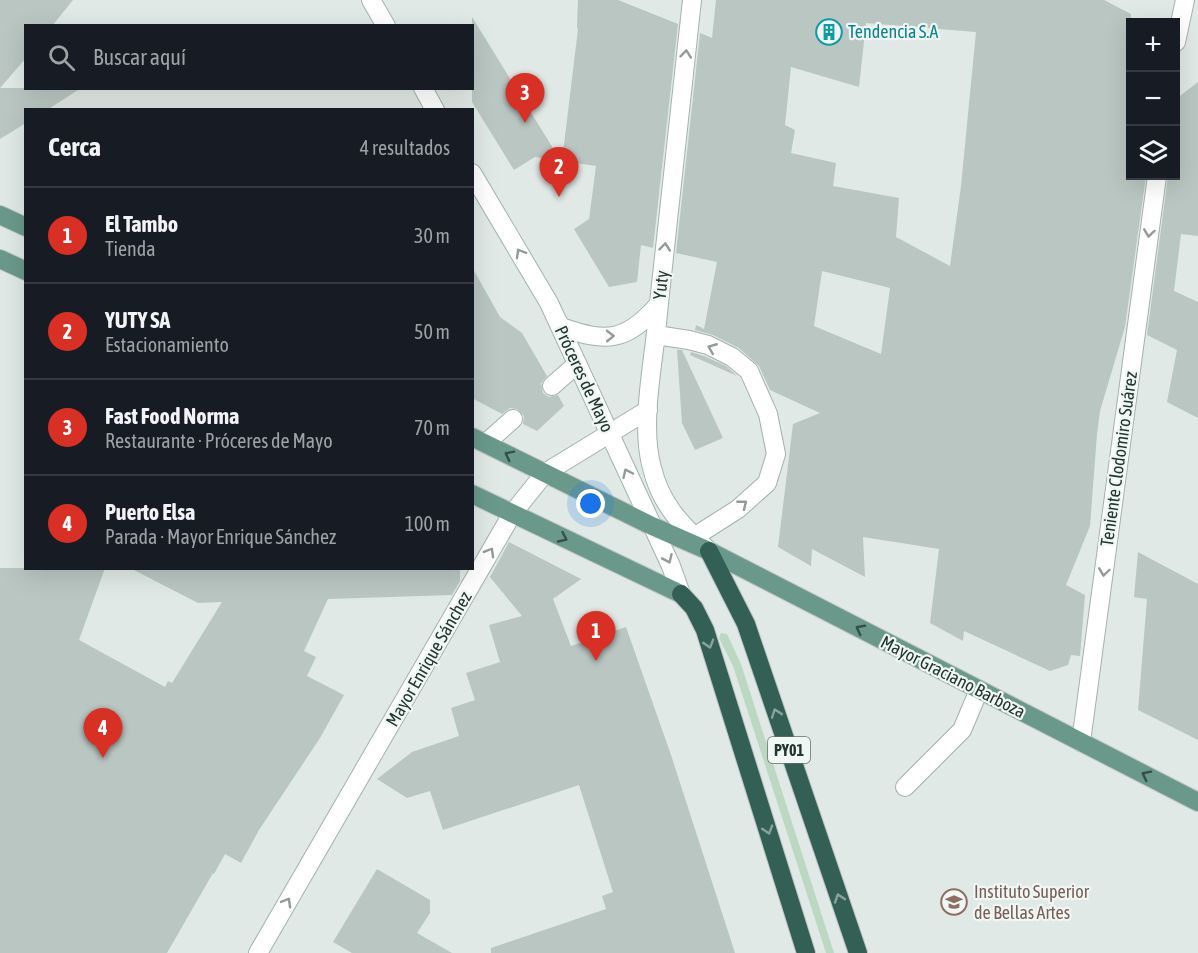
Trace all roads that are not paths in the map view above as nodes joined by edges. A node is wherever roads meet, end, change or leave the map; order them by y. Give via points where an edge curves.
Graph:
1 (371, 0) edge
2 (692, 0) edge
3 (1185, 0) edge
4 (1180, 23) edge
5 (385, 24) edge
6 (424, 90) edge
7 (434, 108) edge
8 (474, 176) edge
9 (1156, 180) edge
10 (0, 215) edge
11 (24, 226) edge
12 (0, 259) edge
13 (24, 270) edge
14 (659, 304) junction
15 (557, 320) junction
16 (656, 335) junction
17 (577, 364) junction
18 (552, 386) dead end
19 (648, 410) junction
20 (513, 419) dead end
21 (609, 434) junction
22 (479, 440) edge
23 (545, 473) junction
24 (474, 495) edge
25 (512, 514) junction
26 (652, 526) junction
27 (694, 537) junction
28 (709, 551) junction
29 (681, 594) junction
30 (979, 690) junction
31 (1081, 742) junction
32 (905, 787) dead end
33 (1198, 802) edge
34 (258, 953) edge
35 (806, 953) edge
36 (858, 953) edge

1 - 5 street
14 -> 2 street, Yuty
3 - 4 street
6 - 7 street
15 -> 8 street, Próceres de Mayo
9 -> 31 street, Teniente Clodomiro Suárez
10 - 11 main road
12 - 13 main road
15 -> 14 street via 561,327 576,332 622,335 644,322
14 - 16 street, Yuty
15 - 17 street, Próceres de Mayo
16 - 19 street, Yuty
27 -> 16 street via 738,509 767,483 776,454 768,414 749,371 708,345
17 - 18 street
17 - 21 street, Próceres de Mayo
19 - 21 street, Mayor Enrique Sánchez
19 - 27 street, Yuty via 648,441 657,487 667,507
20 - 22 street
21 - 23 street, Mayor Enrique Sánchez
26 -> 21 street, Próceres de Mayo
23 -> 22 main road, Mayor Graciano Barboza
23 - 25 street, Mayor Enrique Sánchez
23 - 26 main road, Mayor Graciano Barboza
24 - 25 main road, PY01
25 -> 29 main road, PY01
34 -> 25 street, Mayor Enrique Sánchez
26 - 28 main road, Mayor Graciano Barboza
26 -> 29 street, Próceres de Mayo
27 - 28 street, Yuty
30 -> 28 main road, Mayor Graciano Barboza
36 -> 28 highway, PY01 via 746,624
29 -> 35 highway, PY01 via 694,608 705,630
30 - 31 main road, Mayor Graciano Barboza
30 - 32 street via 962,730
33 -> 31 main road, Mayor Graciano Barboza

